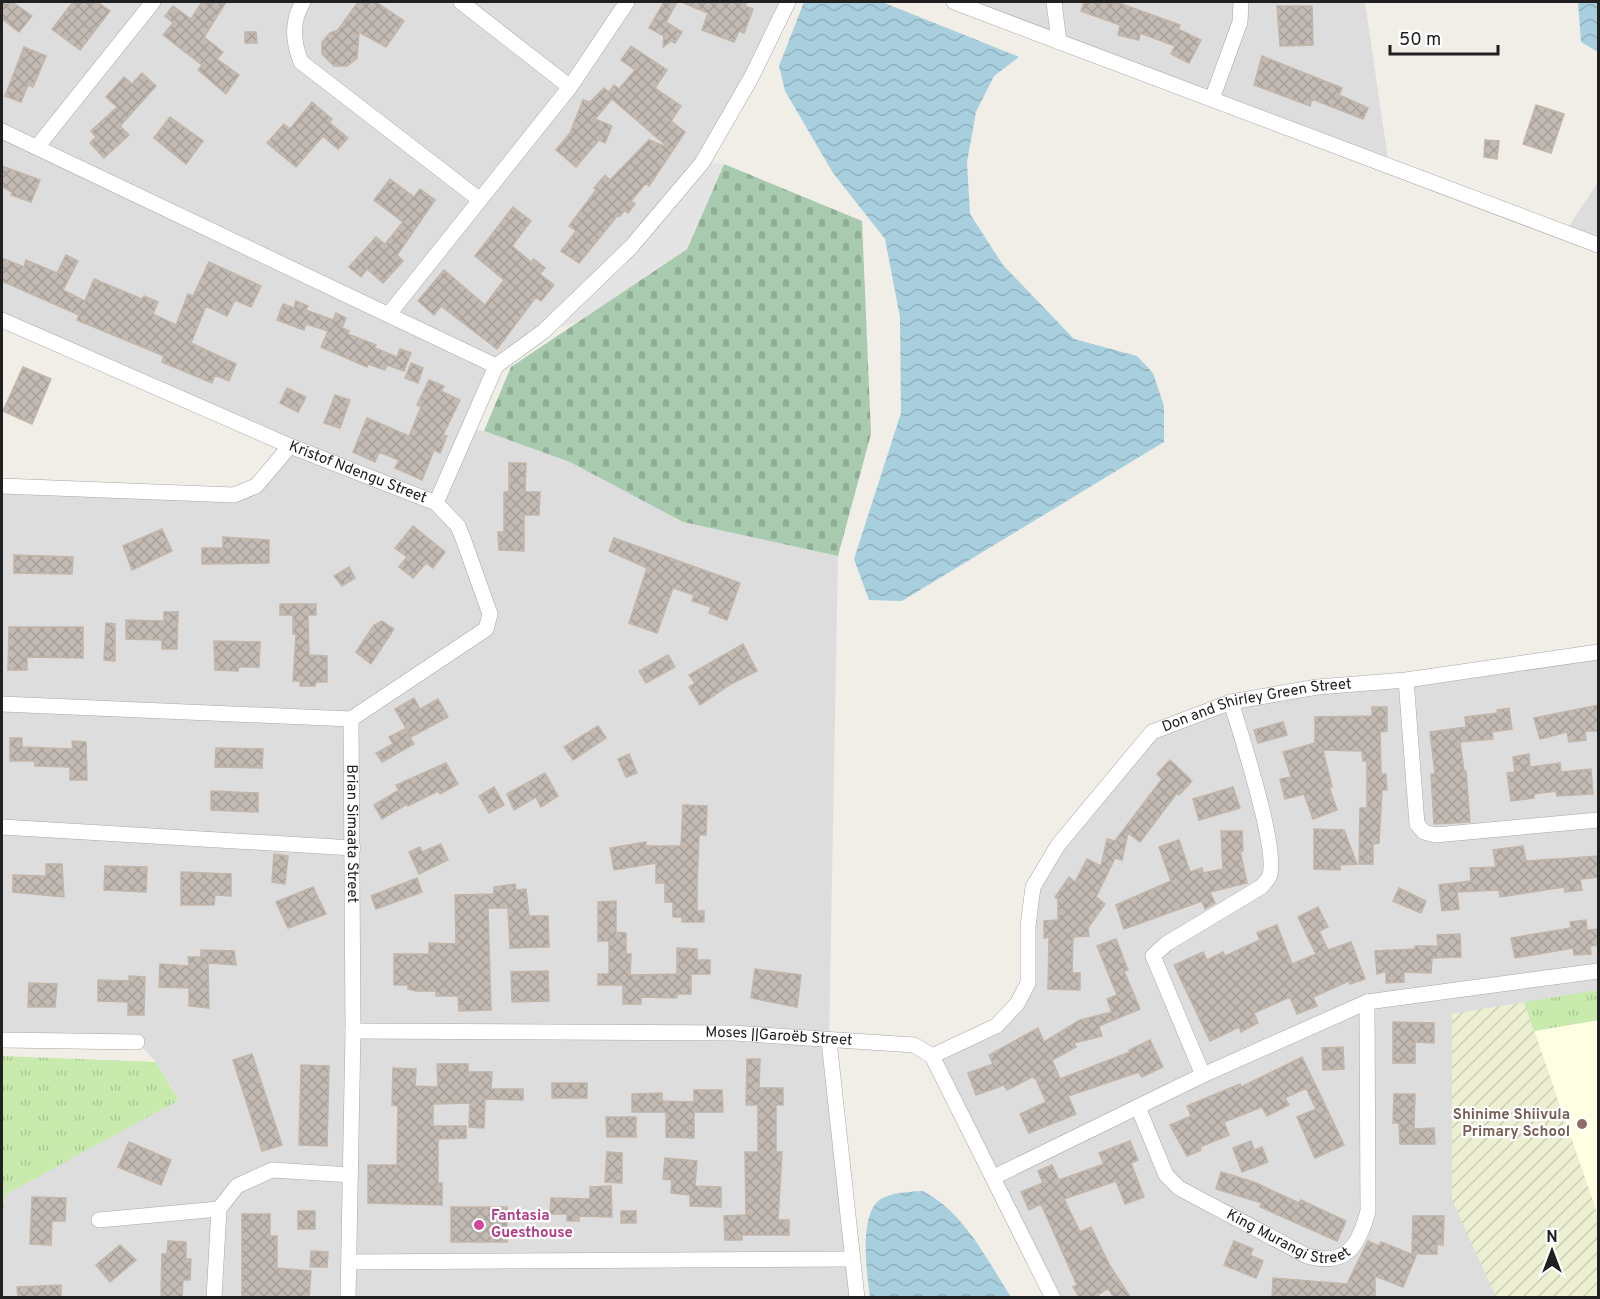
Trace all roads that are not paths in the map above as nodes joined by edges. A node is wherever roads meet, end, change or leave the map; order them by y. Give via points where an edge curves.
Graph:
1 (153, 2) edge
2 (303, 2) edge
3 (461, 2) edge
4 (627, 2) edge
5 (788, 2) edge
6 (954, 2) edge
7 (1054, 2) edge
8 (1241, 2) edge
9 (1059, 42) junction
10 (570, 87) junction
11 (1212, 99) junction
12 (2, 131) edge
13 (37, 147) junction
14 (480, 200) junction
15 (1599, 245) edge
16 (389, 314) junction
17 (2, 320) edge
18 (496, 366) junction
19 (290, 446) junction
20 (2, 486) edge
21 (436, 502) junction
22 (1599, 652) edge
23 (1406, 680) junction
24 (1231, 702) junction
25 (2, 704) edge
26 (351, 719) junction
27 (1599, 820) edge
28 (2, 827) edge
29 (354, 848) junction
30 (1599, 971) edge
31 (1367, 1002) junction
32 (353, 1031) junction
33 (2, 1040) edge
34 (829, 1041) junction
35 (137, 1042) dead end
36 (932, 1056) junction
37 (1203, 1074) junction
38 (1138, 1107) junction
39 (351, 1175) junction
40 (994, 1177) junction
41 (219, 1209) junction
42 (99, 1220) dead end
43 (852, 1259) junction
44 (350, 1262) junction
45 (214, 1298) edge
46 (348, 1298) edge
47 (857, 1298) edge
48 (1053, 1298) edge

1 - 13 street
2 - 14 street via 293,40 301,62
3 - 10 street
4 - 10 street
5 - 18 street via 741,97 702,163 631,247 544,331
6 - 9 street
7 - 9 street
8 - 11 street via 1240,22
9 - 11 street
10 - 14 street
11 - 15 street
12 - 13 street
13 - 16 street
14 - 16 street
16 - 18 street
17 - 19 street, Kristof Ndengu Street
18 - 21 street
19 - 20 street via 256,486 234,495
19 - 21 street, Kristof Ndengu Street
21 - 26 street, Kristof Ndengu Street via 458,526 464,541 490,614 486,629
22 - 23 street, Don and Shirley Green Street
23 - 24 street, Don and Shirley Green Street via 1317,687
23 - 27 street via 1418,824 1424,832 1435,836
24 - 36 street, Don and Shirley Green Street via 1152,732 1111,778 1058,845 1033,887 1028,983 1017,1004 996,1026
24 - 37 street via 1264,820 1270,876 1261,887 1166,944 1153,956
25 - 26 street
26 - 29 street, Brian Simaata Street
28 - 29 street
29 - 32 street, Brian Simaata Street
30 - 31 street
31 - 37 street
31 - 38 street, King Murangi Street via 1368,1210 1350,1252 1325,1261 1307,1256 1179,1188 1166,1175
32 - 34 street, Moses ǁGaroëb Street via 733,1033
32 - 39 street, Brian Simaata Street
33 - 35 street
34 - 36 street, Moses ǁGaroëb Street via 914,1045
34 - 43 street
36 - 40 street
37 - 38 street
38 - 40 street
39 - 41 street via 272,1170 237,1186
39 - 44 street, Brian Simaata Street
40 - 48 street
41 - 42 street
41 - 45 street
43 - 44 street
43 - 47 street
44 - 46 street, Brian Simaata Street

